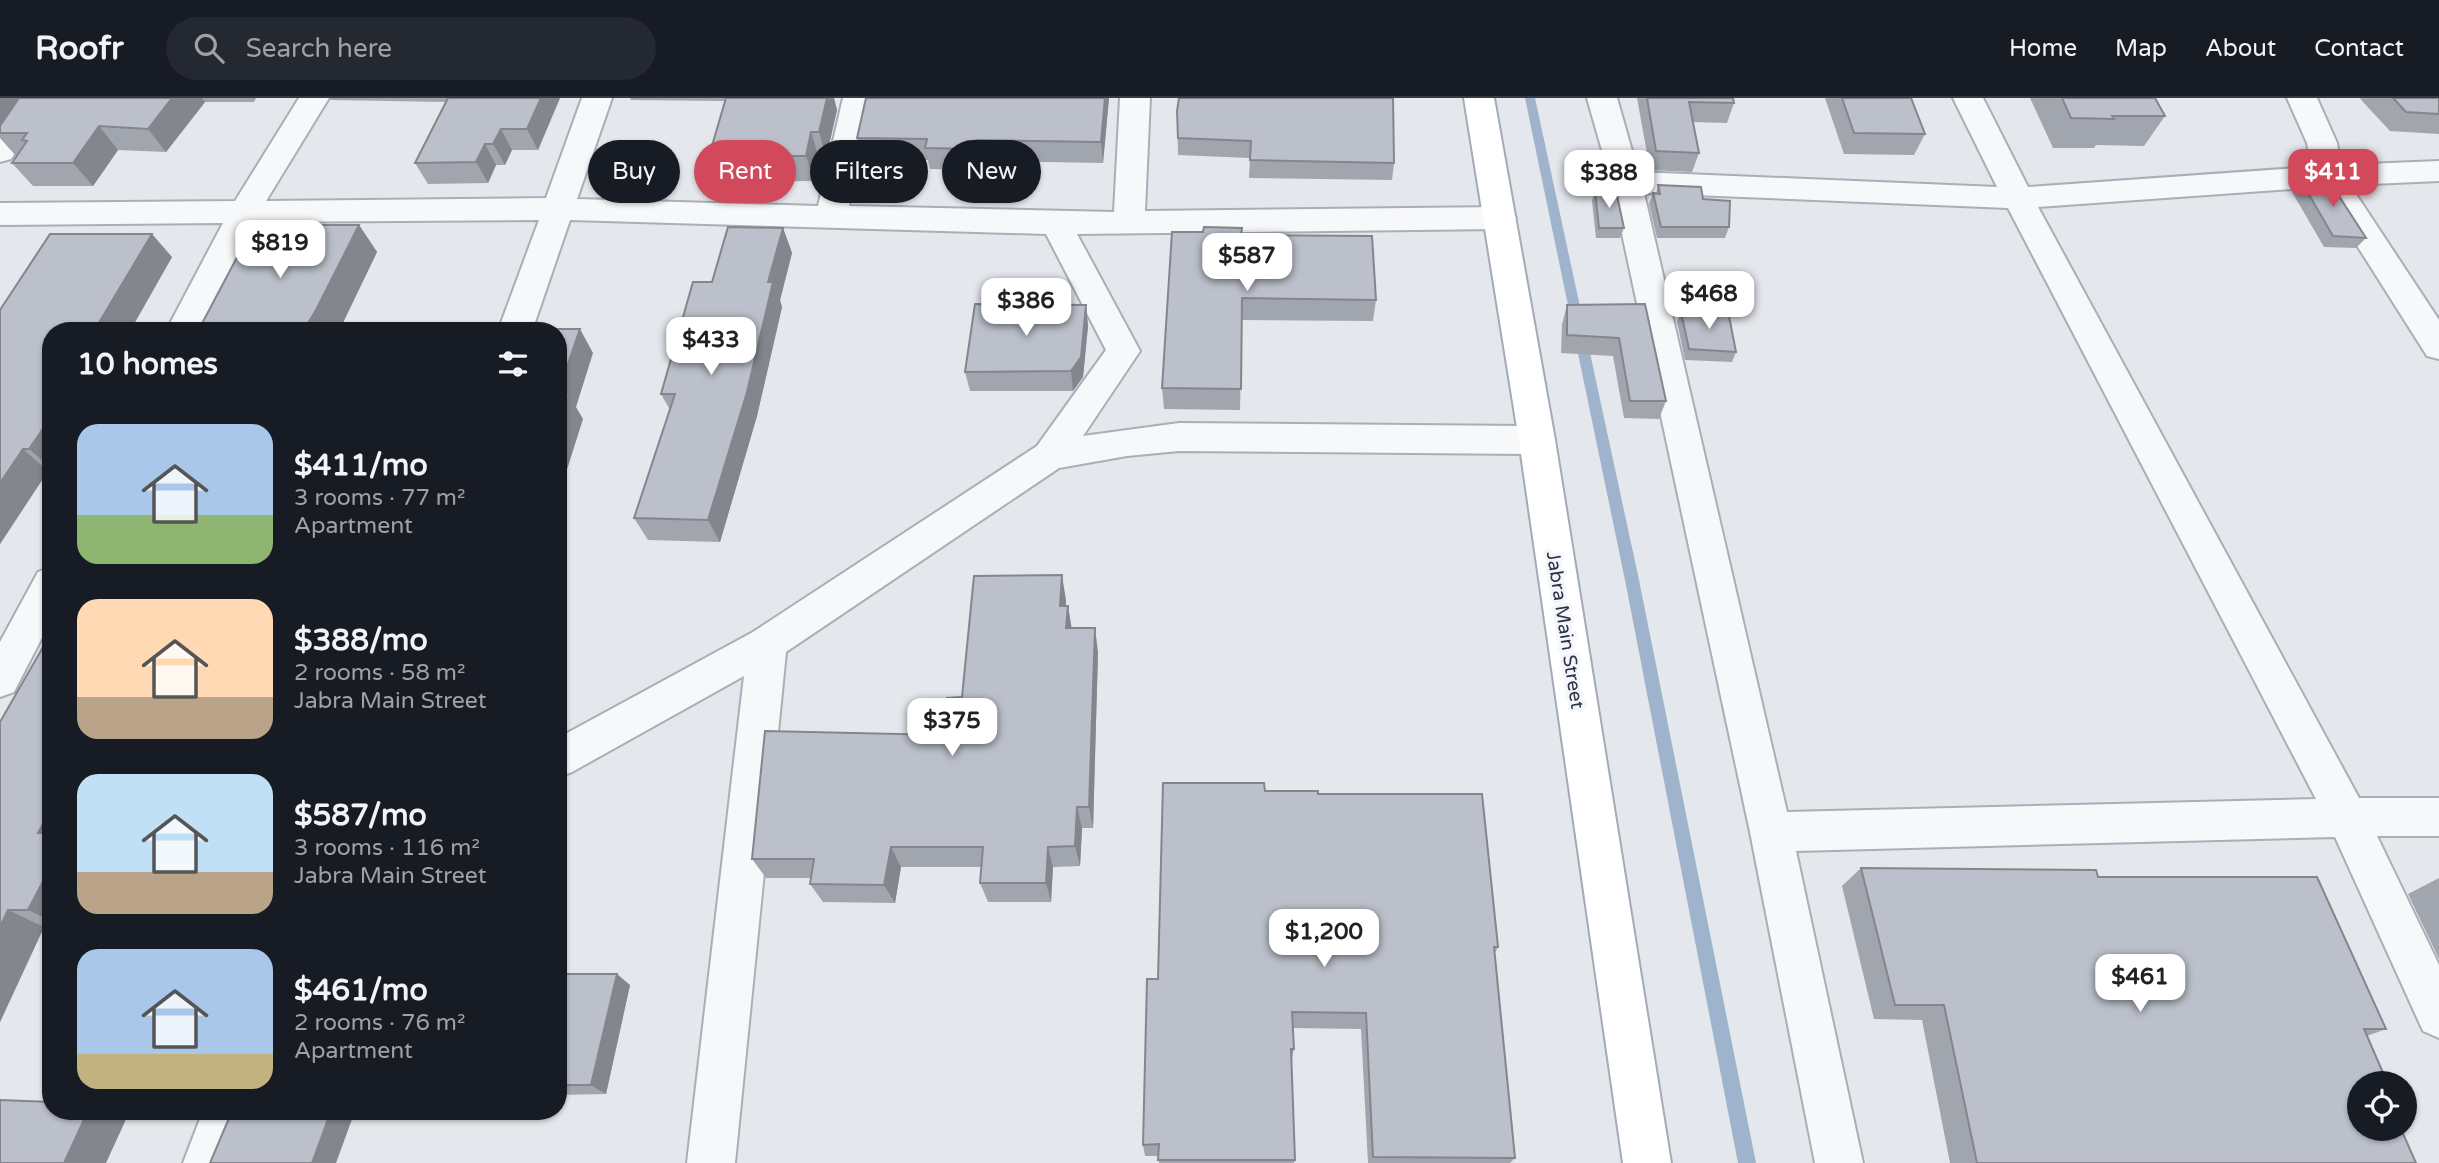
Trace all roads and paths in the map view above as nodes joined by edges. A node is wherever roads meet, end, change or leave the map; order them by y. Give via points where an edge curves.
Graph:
1 (37, 98) edge
2 (314, 98) edge
3 (597, 98) edge
4 (858, 98) edge
5 (1135, 98) edge
6 (1479, 98) edge
7 (1602, 98) edge
8 (1968, 98) edge
9 (2302, 98) edge
10 (0, 152) edge
11 (2439, 171) edge
12 (2328, 176) junction
13 (1626, 182) junction
14 (2018, 198) junction
15 (559, 209) junction
16 (245, 211) junction
17 (0, 214) edge
18 (831, 218) junction
19 (1500, 218) junction
20 (1129, 221) junction
21 (1056, 223) junction
22 (187, 322) edge
23 (518, 322) edge
24 (2439, 346) edge
25 (1537, 440) junction
26 (1050, 456) junction
27 (42, 600) edge
28 (767, 644) junction
29 (0, 680) edge
30 (567, 754) edge
31 (2347, 817) junction
32 (2439, 817) edge
33 (1771, 832) junction
34 (2439, 1015) edge
35 (224, 1120) edge
36 (207, 1163) edge
37 (711, 1163) edge
38 (1647, 1163) edge
39 (1839, 1163) edge

1 - 10 street
2 - 16 street
3 - 15 street
4 - 18 street
5 - 20 street
6 - 19 main road, Jabra Main Street
7 - 13 street
8 - 14 street
9 - 12 street via 2322,143
11 - 12 street
12 - 14 street
12 - 24 street
13 - 14 street
13 - 33 street
14 - 31 street
15 - 16 street
15 - 18 street
15 - 23 street
16 - 17 street
16 - 22 street
18 - 21 street
19 - 20 street
19 - 25 main road, Jabra Main Street
20 - 21 street
21 - 26 street via 1123,351
25 - 26 street via 1179,437
25 - 38 main road, Jabra Main Street
26 - 28 street
27 - 29 street
28 - 30 street
28 - 37 street
31 - 32 street
31 - 33 street
31 - 34 street
33 - 39 street
35 - 36 street

